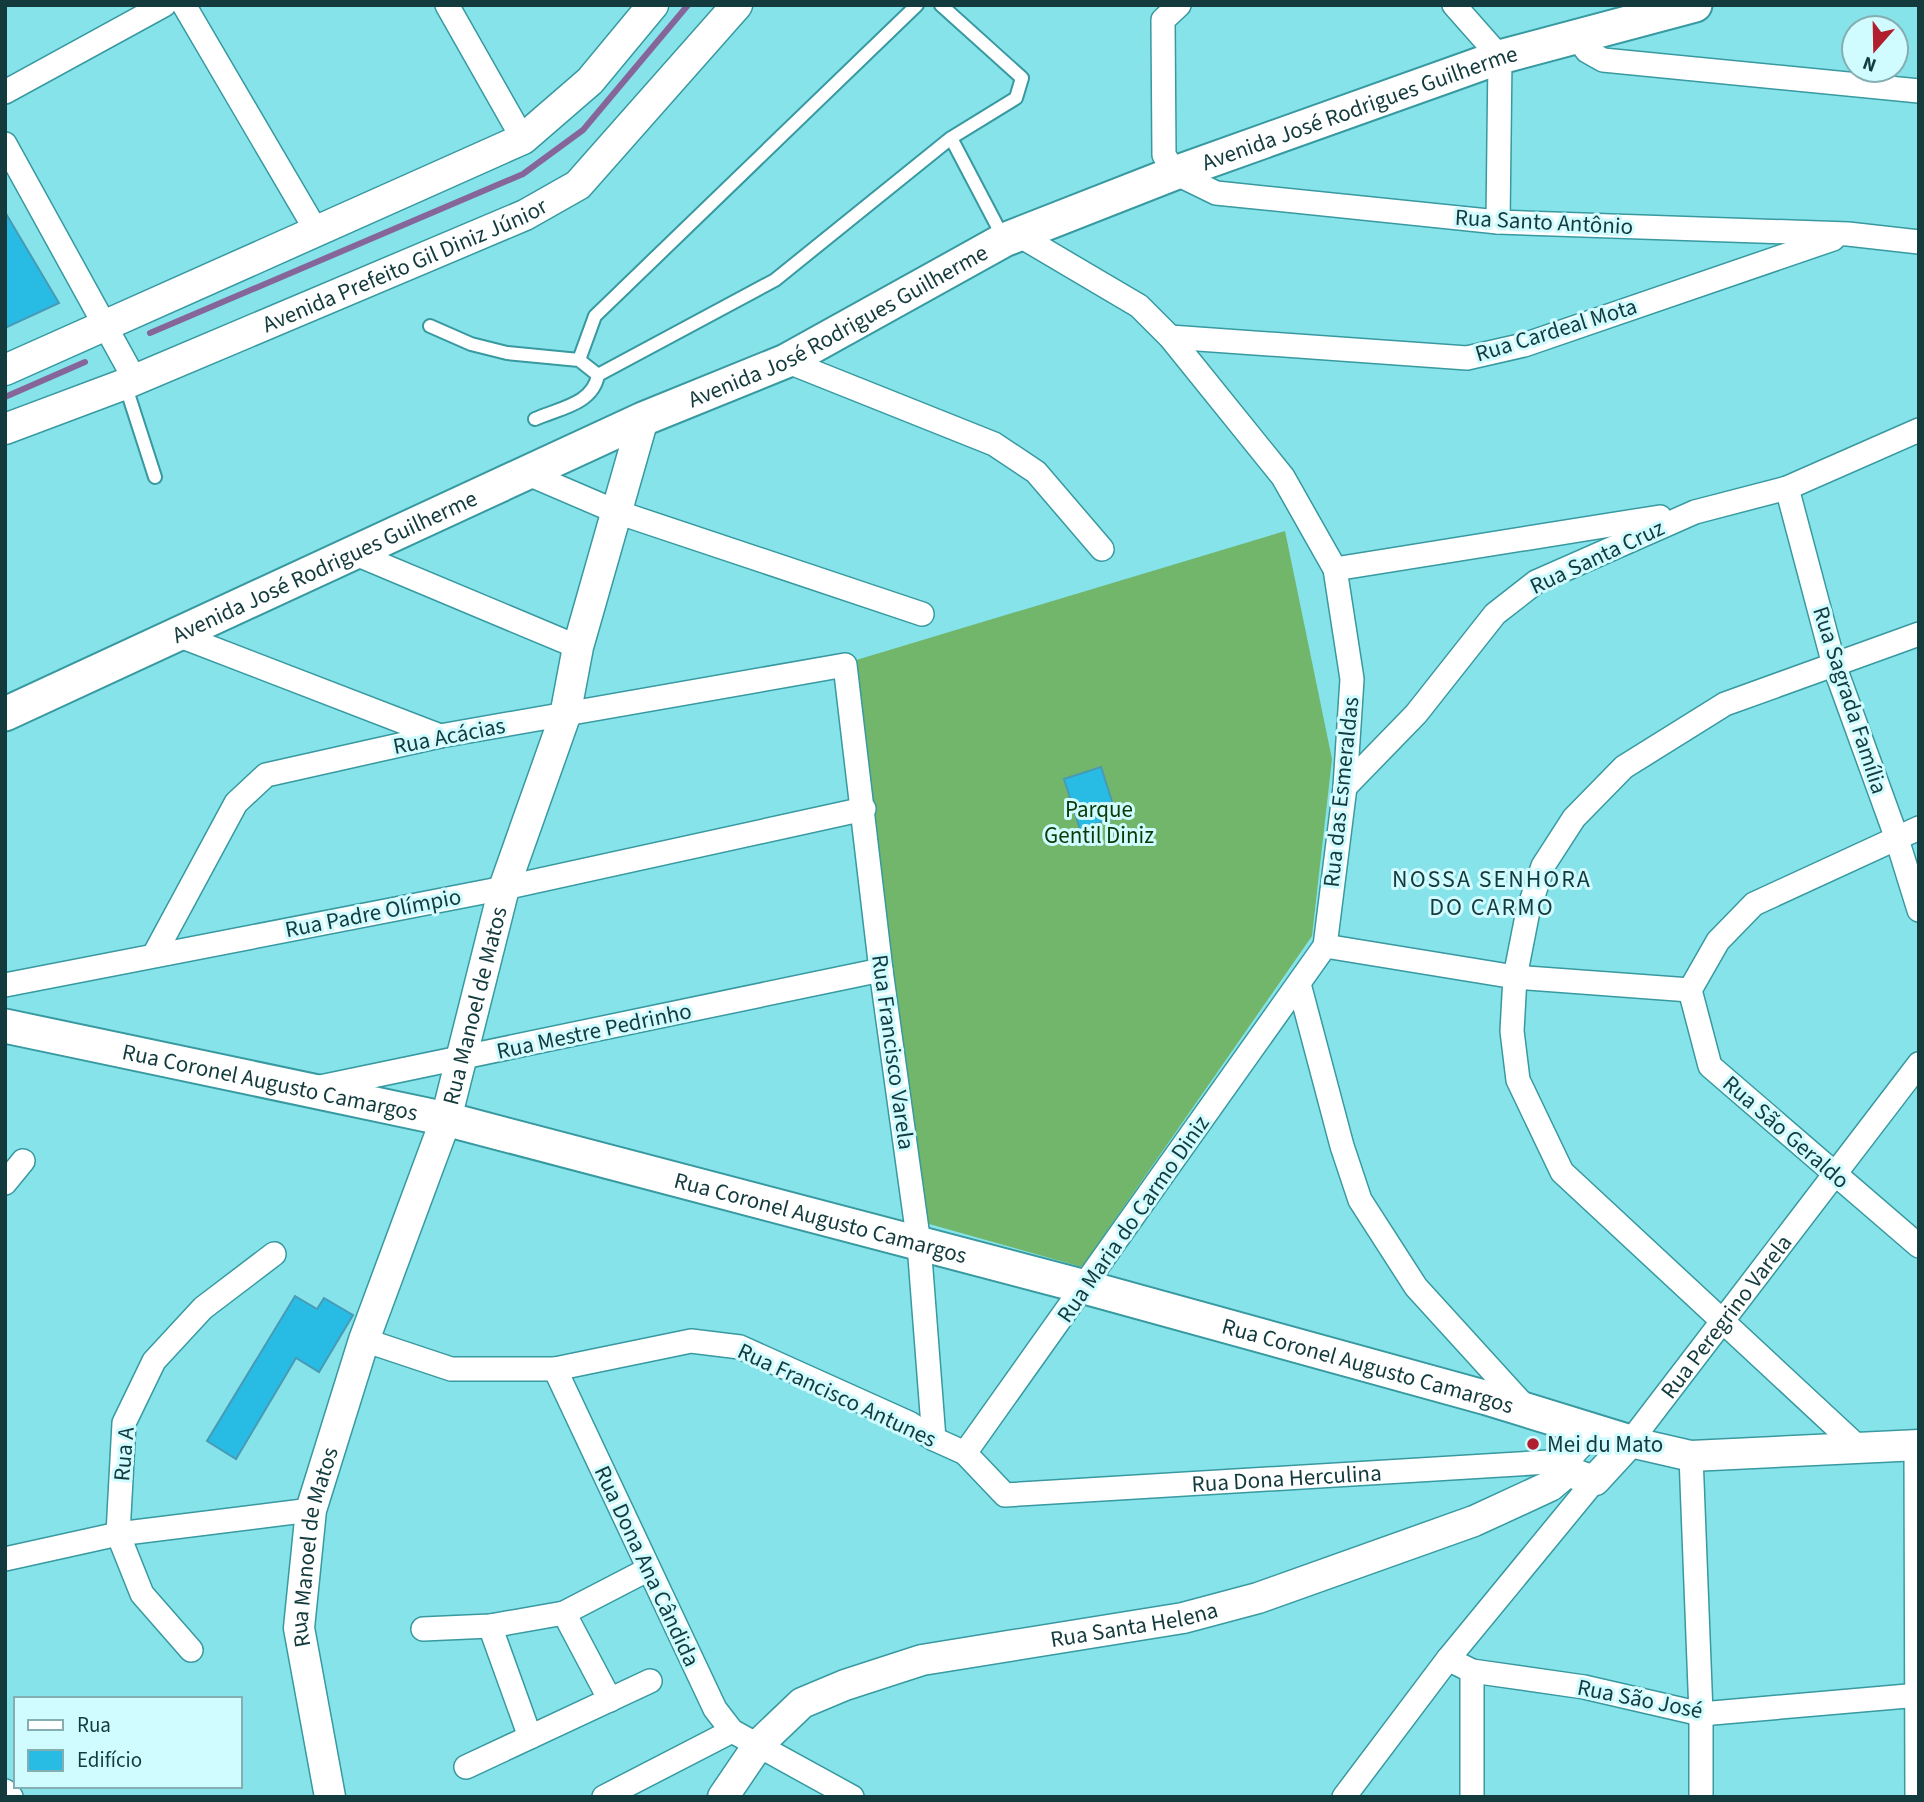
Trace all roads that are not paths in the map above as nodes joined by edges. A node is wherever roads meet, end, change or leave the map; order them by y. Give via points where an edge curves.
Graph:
1 (164, 5) edge
2 (184, 5) edge
3 (447, 5) edge
4 (653, 5) edge
5 (737, 5) edge
6 (918, 5) edge
7 (942, 5) edge
8 (1454, 5) edge
9 (1695, 5) edge
10 (1164, 10) edge
11 (1576, 36) junction
12 (1500, 57) junction
13 (1919, 90) edge
14 (5, 92) edge
15 (951, 138) junction
16 (523, 139) junction
17 (5, 144) edge
18 (1175, 173) junction
19 (1498, 222) junction
20 (317, 232) junction
21 (1848, 234) junction
22 (1011, 237) junction
23 (1919, 242) edge
24 (430, 326) dead end
25 (104, 327) junction
26 (1170, 337) junction
27 (579, 360) junction
28 (786, 361) junction
29 (5, 370) edge
30 (598, 375) junction
31 (130, 382) junction
32 (535, 419) dead end
33 (643, 419) junction
34 (5, 429) edge
35 (1919, 430) edge
36 (526, 473) junction
37 (155, 477) dead end
38 (1787, 488) junction
39 (617, 512) junction
40 (1695, 512) junction
41 (1102, 549) dead end
42 (351, 552) junction
43 (1335, 569) junction
44 (922, 614) dead end
45 (175, 634) junction
46 (1919, 634) edge
47 (579, 647) junction
48 (845, 665) joint
49 (1834, 665) junction
50 (5, 714) edge
51 (565, 716) junction
52 (440, 736) junction
53 (1345, 787) junction
54 (864, 809) junction
55 (1919, 828) edge
56 (1896, 836) junction
57 (504, 888) junction
58 (1919, 910) edge
59 (1325, 946) junction
60 (154, 955) junction
61 (881, 970) junction
62 (1515, 977) junction
63 (1299, 984) junction
64 (5, 985) edge
65 (1690, 990) junction
66 (5, 1026) edge
67 (462, 1059) junction
68 (1919, 1064) edge
69 (307, 1090) junction
70 (446, 1119) junction
71 (23, 1161) dead end
72 (1835, 1174) junction
73 (5, 1183) edge
74 (919, 1244) junction
75 (1919, 1245) edge
76 (274, 1254) dead end
77 (1086, 1287) junction
78 (1723, 1321) junction
79 (364, 1340) junction
80 (555, 1369) junction
81 (1528, 1410) junction
82 (934, 1439) junction
83 (1630, 1442) junction
84 (1917, 1445) edge
85 (1858, 1447) junction
86 (965, 1453) junction
87 (1691, 1456) junction
88 (1579, 1463) junction
89 (1004, 1495) joint
90 (1571, 1509) junction
91 (311, 1510) junction
92 (118, 1534) junction
93 (5, 1559) edge
94 (647, 1570) junction
95 (564, 1614) junction
96 (490, 1626) junction
97 (424, 1629) dead end
98 (191, 1650) dead end
99 (1448, 1659) junction
100 (1472, 1671) junction
101 (650, 1681) dead end
102 (1918, 1695) edge
103 (610, 1700) junction
104 (1701, 1714) junction
105 (732, 1731) junction
106 (530, 1737) junction
107 (760, 1744) junction
108 (466, 1767) dead end
109 (5, 1791) edge
110 (12, 1797) edge
111 (330, 1797) edge
112 (604, 1797) edge
113 (723, 1797) edge
114 (852, 1797) edge
115 (1344, 1797) edge
116 (1472, 1797) edge
117 (1701, 1797) edge
118 (1917, 1797) edge

1 - 14 street
2 - 20 street
3 - 16 street
4 - 16 street via 590,81
5 - 31 street, Avenida Prefeito Gil Diniz Júnior via 578,185 525,215
6 - 27 lane via 595,316
7 - 15 lane via 1022,79 1016,98
8 - 12 street
9 - 11 main road, Avenida José Rodrigues Guilherme
10 - 18 street via 1164,155
11 - 12 main road, Avenida José Rodrigues Guilherme
11 - 13 street via 1587,51 1603,60
12 - 18 main road, Avenida José Rodrigues Guilherme
12 - 19 street
15 - 22 lane
15 - 30 lane via 775,280
16 - 20 street
17 - 25 street
18 - 19 street, Rua Santo Antônio via 1216,193
18 - 22 main road, Avenida José Rodrigues Guilherme
19 - 21 street, Rua Santo Antônio
20 - 25 street
21 - 23 street, Rua Santo Antônio
21 - 26 street, Rua Cardeal Mota via 1524,345 1467,358
22 - 26 street, Rua das Esmeraldas via 1139,306
22 - 28 main road, Avenida José Rodrigues Guilherme
24 - 27 lane via 507,353
25 - 29 street
25 - 31 street
26 - 43 street, Rua das Esmeraldas via 1283,477
27 - 30 lane
28 - 33 main road, Avenida José Rodrigues Guilherme
28 - 41 street via 994,444 1036,472
30 - 32 lane via 590,396
31 - 34 street, Avenida Prefeito Gil Diniz Júnior
31 - 37 lane
33 - 36 main road, Avenida José Rodrigues Guilherme
33 - 39 street, Rua Manoel de Matos
35 - 38 street, Rua Santa Cruz
36 - 39 street
36 - 42 main road, Avenida José Rodrigues Guilherme
38 - 40 street, Rua Santa Cruz
38 - 49 street, Rua Sagrada Família
39 - 44 street
39 - 47 street, Rua Manoel de Matos
40 - 43 street
40 - 53 street, Rua Santa Cruz via 1536,582 1495,614 1416,714
42 - 45 main road, Avenida José Rodrigues Guilherme
42 - 47 street
43 - 53 street, Rua das Esmeraldas via 1352,679
45 - 50 main road, Avenida José Rodrigues Guilherme
45 - 52 street
46 - 49 street
47 - 51 street, Rua Manoel de Matos
48 - 51 street, Rua Acácias
48 - 54 street, Rua Francisco Varela
49 - 56 street, Rua Sagrada Família
49 - 62 street via 1725,704 1624,767 1574,818 1543,866 1528,911
51 - 52 street, Rua Acácias
51 - 57 street, Rua Manoel de Matos
52 - 60 street, Rua Acácias via 266,775 236,803
53 - 59 street, Rua das Esmeraldas
54 - 57 street, Rua Padre Olímpio
54 - 61 street, Rua Francisco Varela
55 - 56 street
56 - 58 street, Rua Sagrada Família
56 - 65 street via 1754,904 1718,941
57 - 60 street, Rua Padre Olímpio
57 - 67 street, Rua Manoel de Matos
59 - 62 street
59 - 63 street, Rua das Esmeraldas
60 - 64 street, Rua Padre Olímpio
61 - 67 street, Rua Mestre Pedrinho
61 - 74 street, Rua Francisco Varela
62 - 65 street
62 - 78 street via 1512,1031 1518,1080 1562,1172
63 - 77 street, Rua Maria do Carmo Diniz
63 - 81 street via 1360,1200 1416,1287
65 - 72 street, Rua São Geraldo via 1710,1066
66 - 69 main road, Rua Coronel Augusto Camargos
67 - 69 street, Rua Mestre Pedrinho
67 - 70 street, Rua Manoel de Matos
68 - 72 street, Rua Peregrino Varela
69 - 70 main road, Rua Coronel Augusto Camargos
70 - 74 main road, Rua Coronel Augusto Camargos
70 - 79 street, Rua Manoel de Matos
71 - 73 street
72 - 75 street, Rua São Geraldo
72 - 78 street, Rua Peregrino Varela
74 - 77 main road, Rua Coronel Augusto Camargos
74 - 82 street, Rua Francisco Varela
76 - 92 street, Rua A via 203,1308 154,1361 124,1423
77 - 81 main road, Rua Coronel Augusto Camargos
77 - 86 street, Rua Maria do Carmo Diniz
78 - 83 street, Rua Peregrino Varela
78 - 85 street
79 - 80 street, Rua Francisco Antunes via 451,1369
79 - 91 street, Rua Manoel de Matos
80 - 82 street, Rua Francisco Antunes via 691,1341 740,1347 909,1423
80 - 94 street, Rua Dona Ana Cândida
81 - 88 main road, Rua Coronel Augusto Camargos
82 - 86 street, Rua Francisco Antunes
83 - 87 street
83 - 88 main road, Rua Coronel Augusto Camargos
84 - 85 street
84 - 102 street
85 - 87 street
86 - 89 street, Rua Francisco Antunes
87 - 104 street
88 - 89 street, Rua Dona Herculina
88 - 90 street
88 - 90 street via 1559,1499
88 - 107 street, Rua Santa Helena via 1474,1521 1258,1598 1183,1618 922,1660 845,1685 802,1703
90 - 99 street
91 - 92 street
91 - 111 street, Rua Manoel de Matos via 299,1628
92 - 93 street
92 - 98 street, Rua A via 142,1594
94 - 95 street
94 - 105 street, Rua Dona Ana Cândida via 715,1709
95 - 96 street
95 - 103 street
96 - 97 street
96 - 106 street
99 - 100 street, Rua São José
99 - 115 street
100 - 104 street, Rua São José via 1584,1687
100 - 116 street
101 - 103 street
102 - 104 street, Rua São José
102 - 118 street
103 - 106 street
104 - 117 street
105 - 107 street, Rua Dona Ana Cândida
105 - 112 street
106 - 108 street
107 - 113 street, Rua Santa Helena
107 - 114 street
109 - 110 street

